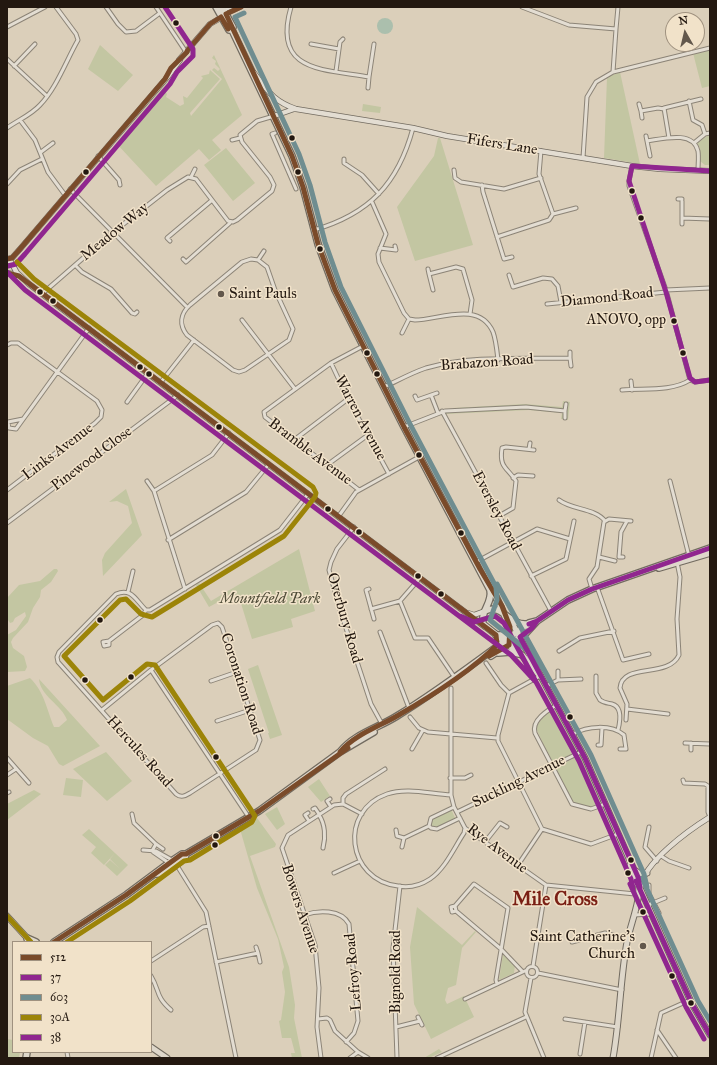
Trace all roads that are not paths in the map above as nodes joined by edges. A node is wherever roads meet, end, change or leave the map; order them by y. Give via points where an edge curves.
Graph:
1 (45, 7) edge
2 (56, 7) edge
3 (106, 7) edge
4 (156, 7) edge
5 (216, 7) edge
6 (231, 7) edge
7 (241, 7) edge
8 (291, 7) edge
9 (522, 7) edge
10 (618, 7) edge
11 (222, 12) edge
12 (160, 13) junction
13 (7, 27) edge
14 (616, 29) junction
15 (343, 39) dead end
16 (35, 44) dead end
17 (311, 44) dead end
18 (374, 44) dead end
19 (710, 48) edge
20 (339, 49) junction
21 (187, 52) junction
22 (7, 61) edge
23 (14, 66) junction
24 (252, 70) junction
25 (336, 71) junction
26 (613, 72) junction
27 (369, 77) junction
28 (368, 88) dead end
29 (47, 96) junction
30 (701, 99) dead end
31 (689, 101) junction
32 (639, 104) dead end
33 (296, 109) junction
34 (664, 109) junction
35 (640, 111) junction
36 (274, 116) junction
37 (642, 118) dead end
38 (20, 120) junction
39 (7, 128) edge
40 (413, 128) junction
41 (275, 133) dead end
42 (710, 133) edge
43 (705, 134) junction
44 (646, 136) dead end
45 (240, 138) junction
46 (669, 138) junction
47 (232, 140) dead end
48 (648, 141) junction
49 (53, 143) dead end
50 (694, 143) junction
51 (541, 151) junction
52 (41, 152) junction
53 (98, 156) junction
54 (650, 156) dead end
55 (293, 158) junction
56 (583, 158) junction
57 (42, 159) junction
58 (285, 161) junction
59 (344, 163) dead end
60 (632, 166) junction
61 (195, 169) dead end
62 (454, 170) dead end
63 (698, 170) junction
64 (710, 171) edge
65 (191, 177) junction
66 (541, 178) junction
67 (7, 184) edge
68 (120, 185) dead end
69 (482, 185) junction
70 (296, 186) dead end
71 (70, 189) junction
72 (379, 194) junction
73 (65, 195) junction
74 (678, 199) dead end
75 (211, 201) junction
76 (372, 202) junction
77 (576, 208) dead end
78 (553, 214) junction
79 (682, 218) junction
80 (710, 219) edge
81 (230, 223) junction
82 (682, 224) dead end
83 (314, 230) junction
84 (112, 233) junction
85 (497, 237) junction
86 (164, 241) dead end
87 (380, 248) junction
88 (264, 251) dead end
89 (16, 254) junction
90 (398, 254) dead end
91 (512, 257) dead end
92 (7, 259) edge
93 (258, 260) junction
94 (184, 262) dead end
95 (75, 265) junction
96 (12, 266) junction
97 (428, 269) dead end
98 (7, 273) edge
99 (429, 274) junction
100 (509, 275) dead end
101 (19, 276) junction
102 (710, 288) edge
103 (433, 290) dead end
104 (666, 291) junction
105 (43, 293) junction
106 (561, 302) junction
107 (547, 304) dead end
108 (187, 308) junction
109 (137, 314) dead end
110 (470, 314) junction
111 (409, 319) junction
112 (242, 320) dead end
113 (89, 328) junction
114 (402, 333) dead end
115 (194, 340) junction
116 (7, 345) edge
117 (363, 346) junction
118 (570, 352) dead end
119 (268, 354) junction
120 (570, 358) junction
121 (498, 360) junction
122 (331, 363) junction
123 (571, 366) dead end
124 (58, 371) junction
125 (148, 373) junction
126 (690, 380) junction
127 (710, 380) edge
128 (162, 382) junction
129 (631, 382) dead end
130 (384, 388) junction
131 (295, 389) junction
132 (622, 390) dead end
133 (632, 390) junction
134 (437, 393) dead end
135 (178, 395) junction
136 (431, 395) junction
137 (415, 396) dead end
138 (348, 399) junction
139 (417, 400) junction
140 (127, 402) dead end
141 (418, 404) dead end
142 (566, 404) dead end
143 (565, 411) junction
144 (442, 412) junction
145 (438, 413) junction
146 (565, 418) dead end
147 (23, 419) junction
148 (404, 428) junction
149 (229, 433) junction
150 (368, 435) junction
151 (294, 440) junction
152 (530, 443) dead end
153 (529, 449) junction
154 (534, 450) dead end
155 (419, 457) junction
156 (269, 463) junction
157 (327, 464) junction
158 (389, 474) junction
159 (533, 476) dead end
160 (513, 478) junction
161 (147, 481) dead end
162 (670, 481) dead end
163 (7, 490) edge
164 (359, 490) junction
165 (154, 491) junction
166 (309, 493) junction
167 (559, 500) dead end
168 (338, 516) junction
169 (499, 516) junction
170 (574, 521) dead end
171 (605, 521) junction
172 (7, 523) edge
173 (354, 527) junction
174 (570, 538) junction
175 (168, 540) junction
176 (512, 542) junction
177 (710, 548) edge
178 (710, 553) edge
179 (689, 557) junction
180 (599, 558) junction
181 (617, 558) junction
182 (677, 561) junction
183 (476, 562) junction
184 (611, 565) dead end
185 (480, 569) junction
186 (133, 571) dead end
187 (531, 576) junction
188 (420, 578) junction
189 (184, 588) junction
190 (594, 588) junction
191 (366, 590) dead end
192 (128, 592) junction
193 (400, 601) junction
194 (371, 609) junction
195 (146, 610) junction
196 (463, 610) junction
197 (485, 610) junction
198 (551, 611) junction
199 (504, 612) junction
200 (374, 619) dead end
201 (509, 621) junction
202 (537, 621) junction
203 (529, 623) junction
204 (486, 628) junction
205 (614, 630) junction
206 (380, 632) dead end
207 (496, 635) junction
208 (415, 638) junction
209 (514, 638) junction
210 (109, 641) dead end
211 (417, 642) dead end
212 (559, 651) dead end
213 (496, 654) junction
214 (649, 654) dead end
215 (523, 656) junction
216 (485, 661) junction
217 (531, 664) junction
218 (151, 670) junction
219 (558, 671) dead end
220 (237, 672) junction
221 (540, 676) junction
222 (455, 678) junction
223 (581, 679) dead end
224 (558, 680) junction
225 (590, 680) dead end
226 (211, 681) dead end
227 (546, 686) junction
228 (452, 688) dead end
229 (509, 693) junction
230 (446, 699) dead end
231 (452, 699) junction
232 (557, 705) junction
233 (409, 708) junction
234 (627, 709) junction
235 (102, 710) junction
236 (250, 710) junction
237 (376, 713) junction
238 (668, 714) dead end
239 (371, 716) dead end
240 (410, 717) dead end
241 (626, 720) dead end
242 (217, 721) dead end
243 (380, 726) junction
244 (602, 728) junction
245 (423, 730) junction
246 (618, 730) junction
247 (573, 734) junction
248 (451, 735) junction
249 (498, 738) junction
250 (685, 743) dead end
251 (691, 743) junction
252 (710, 744) edge
253 (601, 745) dead end
254 (412, 749) dead end
255 (620, 749) dead end
256 (626, 750) junction
257 (632, 750) dead end
258 (691, 750) dead end
259 (581, 752) junction
260 (7, 758) edge
261 (552, 766) junction
262 (16, 769) junction
263 (385, 769) dead end
264 (220, 773) junction
265 (7, 775) edge
266 (471, 775) dead end
267 (450, 778) junction
268 (519, 782) junction
269 (29, 783) dead end
270 (683, 783) dead end
271 (450, 795) junction
272 (327, 801) dead end
273 (343, 804) junction
274 (605, 804) junction
275 (331, 807) junction
276 (454, 807) junction
277 (315, 808) dead end
278 (457, 812) junction
279 (132, 814) dead end
280 (319, 814) junction
281 (362, 814) junction
282 (305, 815) dead end
283 (248, 816) junction
284 (710, 817) edge
285 (460, 818) junction
286 (309, 821) junction
287 (429, 826) junction
288 (506, 827) dead end
289 (649, 827) dead end
290 (465, 828) junction
291 (542, 829) junction
292 (396, 830) dead end
293 (618, 834) junction
294 (404, 838) junction
295 (485, 842) junction
296 (156, 844) junction
297 (402, 847) dead end
298 (323, 848) dead end
299 (163, 849) dead end
300 (143, 850) dead end
301 (152, 851) junction
302 (662, 856) junction
303 (629, 860) junction
304 (360, 861) junction
305 (657, 861) junction
306 (173, 863) junction
307 (518, 865) junction
308 (688, 868) dead end
309 (635, 870) junction
310 (334, 873) dead end
311 (647, 873) junction
312 (649, 884) dead end
313 (546, 885) junction
314 (400, 886) junction
315 (632, 888) dead end
316 (640, 888) junction
317 (499, 894) dead end
318 (496, 898) junction
319 (665, 898) dead end
320 (654, 903) junction
321 (648, 905) junction
322 (659, 913) dead end
323 (652, 914) junction
324 (304, 915) junction
325 (634, 915) junction
326 (7, 916) edge
327 (209, 926) junction
328 (63, 936) junction
329 (628, 939) junction
330 (29, 941) edge
331 (51, 941) edge
332 (56, 941) edge
333 (60, 941) edge
334 (572, 942) dead end
335 (256, 947) dead end
336 (501, 949) junction
337 (258, 953) junction
338 (152, 960) edge
339 (216, 962) junction
340 (260, 962) dead end
341 (533, 966) junction
342 (527, 970) junction
343 (522, 971) junction
344 (538, 973) junction
345 (531, 978) junction
346 (152, 979) edge
347 (497, 984) junction
348 (622, 990) junction
349 (465, 999) dead end
350 (690, 1000) junction
351 (171, 1010) dead end
352 (418, 1017) dead end
353 (526, 1017) junction
354 (318, 1019) junction
355 (565, 1019) dead end
356 (585, 1022) junction
357 (396, 1026) junction
358 (618, 1027) junction
359 (657, 1030) junction
360 (710, 1035) edge
361 (346, 1042) junction
362 (152, 1048) edge
363 (358, 1052) junction
364 (580, 1054) dead end
365 (167, 1058) edge
366 (236, 1058) edge
367 (322, 1058) edge
368 (350, 1058) edge
369 (368, 1058) edge
370 (398, 1058) edge
371 (437, 1058) edge
372 (544, 1058) edge
373 (613, 1058) edge
374 (651, 1058) edge
375 (676, 1058) edge

1 - 13 street
2 - 29 street via 78,40
3 - 12 street via 126,32 136,31
4 - 12 street
5 - 11 highway
6 - 11 street
7 - 11 street
8 - 25 street via 286,26 290,50 297,59 306,64
9 - 14 street via 569,25
10 - 14 street
11 - 21 street
11 - 24 highway via 233,27 232,30
12 - 21 street
14 - 26 street
15 - 20 street
16 - 23 street
17 - 20 street
18 - 27 street
19 - 26 street
20 - 25 street
21 - 53 street
22 - 23 street
23 - 29 street
24 - 33 street, Fifers Lane via 274,98
24 - 36 highway
25 - 27 street
26 - 56 street via 596,82 588,97
27 - 28 street
29 - 38 street via 34,111
30 - 31 street
31 - 34 street
31 - 43 street via 693,120 702,126
32 - 35 street
33 - 36 street, Fifers Lane
33 - 40 street, Fifers Lane
34 - 35 street
34 - 46 street
35 - 37 street
36 - 45 street via 255,123 242,133
36 - 55 highway
38 - 39 street
38 - 52 street
40 - 51 street, Fifers Lane
40 - 72 street via 400,166
41 - 58 street via 272,134
42 - 43 street
43 - 50 street
44 - 48 street
45 - 47 street
45 - 81 street via 274,185 272,191
46 - 48 street
46 - 50 street via 684,138
48 - 54 street
49 - 52 street
50 - 63 street via 698,150
51 - 56 street, Fifers Lane
51 - 66 street
52 - 57 street
53 - 68 street
53 - 71 street
55 - 58 street
55 - 83 highway
56 - 60 street, Fifers Lane
57 - 67 street via 20,170
57 - 73 street
58 - 70 street
59 - 72 street via 362,175
60 - 63 street, Fifers Lane
60 - 104 street via 630,186
61 - 65 street
62 - 69 street via 458,180
63 - 64 street, Fifers Lane
65 - 75 street via 196,179
65 - 84 street, Meadow Way via 167,190
66 - 69 street via 507,189
66 - 78 street
69 - 85 street
71 - 73 street
71 - 84 street
72 - 76 street
73 - 89 street
74 - 79 street via 682,200
75 - 81 street
75 - 86 street via 169,240
76 - 83 street via 343,220
76 - 87 street via 386,237
77 - 78 street
78 - 85 street via 549,220
79 - 80 street
79 - 82 street
81 - 94 street
83 - 117 highway via 335,290
84 - 95 street, Meadow Way
84 - 108 street
85 - 91 street via 504,259
87 - 90 street via 396,248
87 - 111 street via 379,262 404,314
88 - 93 street
89 - 92 street
89 - 96 street
92 - 96 street
93 - 108 street via 242,262
93 - 119 street via 267,267 293,329 288,340
95 - 105 street, Meadow Way
95 - 109 street via 111,290 128,310
96 - 98 street
96 - 101 street
97 - 99 street
98 - 101 street
99 - 103 street
99 - 110 street via 456,267 463,269 472,300
100 - 106 street via 513,289 543,278 552,279 558,286
101 - 105 street
102 - 104 street, Diamond Road
104 - 106 street, Diamond Road
104 - 126 street
105 - 113 street
106 - 107 street, Diamond Road
108 - 115 street via 182,326
110 - 111 street
110 - 121 street via 484,321 491,329
111 - 114 street
112 - 119 street
113 - 124 street
113 - 125 street
115 - 119 street via 238,372
115 - 128 street
116 - 124 street, Links Avenue via 18,343
117 - 122 street, Bramble Avenue
117 - 130 highway
118 - 120 street
119 - 131 street
120 - 121 street, Brabazon Road
120 - 123 street
121 - 130 street, Brabazon Road via 438,365 419,370
122 - 131 street, Bramble Avenue
122 - 138 street, Warren Avenue
124 - 147 street
124 - 163 street, Links Avenue via 99,402 101,417
125 - 128 street
125 - 140 street
126 - 127 street
126 - 133 street via 681,384
128 - 135 street
129 - 133 street
130 - 148 highway
131 - 151 street, Bramble Avenue via 264,412 265,417
132 - 133 street
134 - 136 street
135 - 149 street
135 - 172 street, Pinewood Close
136 - 139 street
136 - 145 street
137 - 139 street
138 - 150 street, Warren Avenue
138 - 151 street
139 - 141 street
142 - 143 street
143 - 144 street via 526,407
143 - 146 street
144 - 145 street
144 - 169 street, Eversley Road
145 - 148 street
147 - 147 street via 16,429 9,428 8,422
148 - 155 highway
149 - 156 street
149 - 165 street via 212,454
150 - 157 street
150 - 158 street, Warren Avenue
151 - 157 street, Bramble Avenue
152 - 153 street
153 - 154 street
153 - 160 street via 502,448 501,460
155 - 158 street
155 - 183 highway
156 - 166 street
156 - 175 street via 246,492
157 - 164 street, Bramble Avenue
158 - 164 street
159 - 160 street via 518,475
160 - 169 street via 516,481 513,508
161 - 165 street
162 - 179 street
164 - 168 street
165 - 175 street
166 - 168 street
166 - 189 street via 280,530
167 - 171 street via 600,516
168 - 173 street
169 - 176 street, Eversley Road
170 - 174 street
171 - 180 street
171 - 181 street via 629,521 621,532
173 - 188 street
173 - 237 street, Overbury Road via 337,549 329,570 341,613
174 - 176 street via 537,529
174 - 187 street via 566,559
175 - 189 street
176 - 183 street
176 - 187 street, Eversley Road
177 - 179 highway
178 - 179 highway
179 - 182 highway
180 - 181 street
180 - 190 street via 590,579
181 - 184 street
182 - 190 highway
182 - 234 street via 680,577 679,655 669,666 630,674 623,679 620,688 626,699
183 - 185 highway
185 - 197 highway via 491,595 490,603
185 - 199 highway
186 - 192 street
187 - 198 street, Eversley Road
188 - 193 street
188 - 196 street
189 - 195 street via 150,610
190 - 198 highway
190 - 205 street
191 - 194 street
192 - 195 street
192 - 235 street, Hercules Road via 120,592 111,597 57,657 58,662
193 - 194 street
193 - 208 street
194 - 200 street
195 - 210 street
196 - 197 street via 471,614
196 - 204 street
197 - 199 highway via 496,608
197 - 204 highway via 482,620
198 - 202 highway
199 - 201 highway
201 - 203 highway
201 - 207 highway via 507,633 502,636
201 - 209 highway
202 - 203 highway
202 - 209 highway
203 - 209 highway
204 - 207 highway
205 - 212 street via 580,638
205 - 214 street via 623,660
206 - 233 street
207 - 209 highway
207 - 216 highway via 497,645
208 - 211 street
208 - 222 street via 428,638
209 - 213 highway
209 - 215 highway
209 - 216 highway
209 - 217 highway
209 - 221 main road
213 - 215 highway via 510,652
213 - 216 highway
215 - 217 highway
216 - 222 highway
216 - 229 street
217 - 221 highway
218 - 220 street, Coronation Road via 218,623 222,627
218 - 235 street
218 - 264 street
219 - 224 street
220 - 226 street
220 - 236 street, Coronation Road
221 - 227 main road
221 - 229 street
222 - 233 highway
223 - 224 street
224 - 227 street
225 - 246 street via 596,678 596,692 600,700 618,709
227 - 232 main road
228 - 231 street, Rye Avenue
229 - 249 street
230 - 231 street
231 - 248 street, Rye Avenue
232 - 247 main road
232 - 261 street via 543,713 534,730
233 - 243 highway
234 - 238 street
234 - 241 street
235 - 264 street, Hercules Road via 178,796 185,796
236 - 242 street
236 - 264 street, Coronation Road via 260,740 259,745 256,750
237 - 239 street
237 - 243 street, Overbury Road
240 - 245 street
243 - 283 highway via 356,738 271,802
244 - 246 street
244 - 247 street via 584,728
244 - 253 street
245 - 248 street
245 - 254 street
246 - 256 street via 624,735
247 - 259 main road
248 - 249 street
248 - 267 street, Rye Avenue
249 - 268 street
250 - 251 street
251 - 252 street
251 - 258 street
255 - 256 street
256 - 257 street
259 - 261 street, Suckling Avenue
259 - 274 main road
260 - 262 street
261 - 268 street, Suckling Avenue
261 - 274 street via 572,804 591,809
262 - 265 street
262 - 269 street
263 - 273 street via 346,794
264 - 283 street
266 - 267 street via 465,778
267 - 271 street, Rye Avenue
268 - 278 street, Suckling Avenue
268 - 291 street
270 - 284 street via 708,786
271 - 276 street, Rye Avenue
271 - 281 street via 406,791 389,793 372,802
272 - 275 street
273 - 275 street, Bowers Avenue
273 - 281 street
274 - 293 main road
275 - 280 street, Bowers Avenue
276 - 278 street, Rye Avenue
276 - 287 street via 431,818
277 - 280 street
278 - 285 street, Rye Avenue
279 - 296 street via 134,823
280 - 286 street, Bowers Avenue
280 - 298 street via 325,838
281 - 304 street via 354,838
282 - 286 street
283 - 306 highway via 186,854 185,858
284 - 302 street via 681,836
285 - 287 street via 437,829
285 - 290 street, Rye Avenue
286 - 324 street, Bowers Avenue via 288,835 282,848
287 - 294 street
288 - 295 street via 500,823
289 - 305 street via 645,847
290 - 295 street, Rye Avenue
290 - 314 street via 435,875 414,886
291 - 293 street via 591,844
291 - 307 street
292 - 294 street via 397,836
293 - 303 main road
294 - 297 street
295 - 307 street, Rye Avenue
296 - 299 street
296 - 301 street
300 - 301 street
301 - 306 street
302 - 305 street
302 - 308 street via 668,861
303 - 309 main road
303 - 316 main road via 631,872
304 - 310 street
304 - 314 street via 373,877
305 - 311 street
306 - 327 street via 202,905
306 - 328 highway via 157,871
307 - 313 street, Rye Avenue
309 - 311 main road
309 - 316 main road
311 - 316 street
312 - 320 street via 649,894
313 - 315 street via 633,893
313 - 341 street
314 - 357 street, Bignold Road via 393,948
316 - 321 main road
316 - 325 main road
317 - 318 street
318 - 336 street via 508,908
318 - 336 street via 474,884 456,906 456,911
319 - 320 street
320 - 321 street
320 - 322 street
321 - 323 main road
323 - 325 street
323 - 350 main road
324 - 354 street, Bowers Avenue via 315,945 319,988
324 - 361 street, Lefroy Road via 312,912 329,912 341,916 349,924 358,1021 354,1033
325 - 329 main road
326 - 330 main road
327 - 338 street via 203,927
327 - 339 street
328 - 331 highway
328 - 332 highway
328 - 333 highway
329 - 334 street via 605,933
329 - 348 main road
335 - 337 street
336 - 343 street
336 - 347 street
337 - 339 street
337 - 340 street
339 - 366 street
341 - 342 street
341 - 344 street
342 - 343 street
342 - 345 street via 527,975
343 - 347 street
344 - 345 street
344 - 348 street
345 - 353 street
346 - 351 street via 163,1004
347 - 349 street
348 - 358 main road
350 - 359 street via 661,1013
350 - 360 main road
352 - 357 street via 421,1023
353 - 371 street
353 - 372 street
354 - 361 street via 330,1020 335,1031
354 - 367 street, Bowers Avenue
355 - 356 street
356 - 358 street
356 - 364 street
357 - 370 street, Bignold Road
358 - 373 main road
359 - 374 street
359 - 375 street
361 - 363 street
362 - 365 main road
363 - 368 street
363 - 369 street

